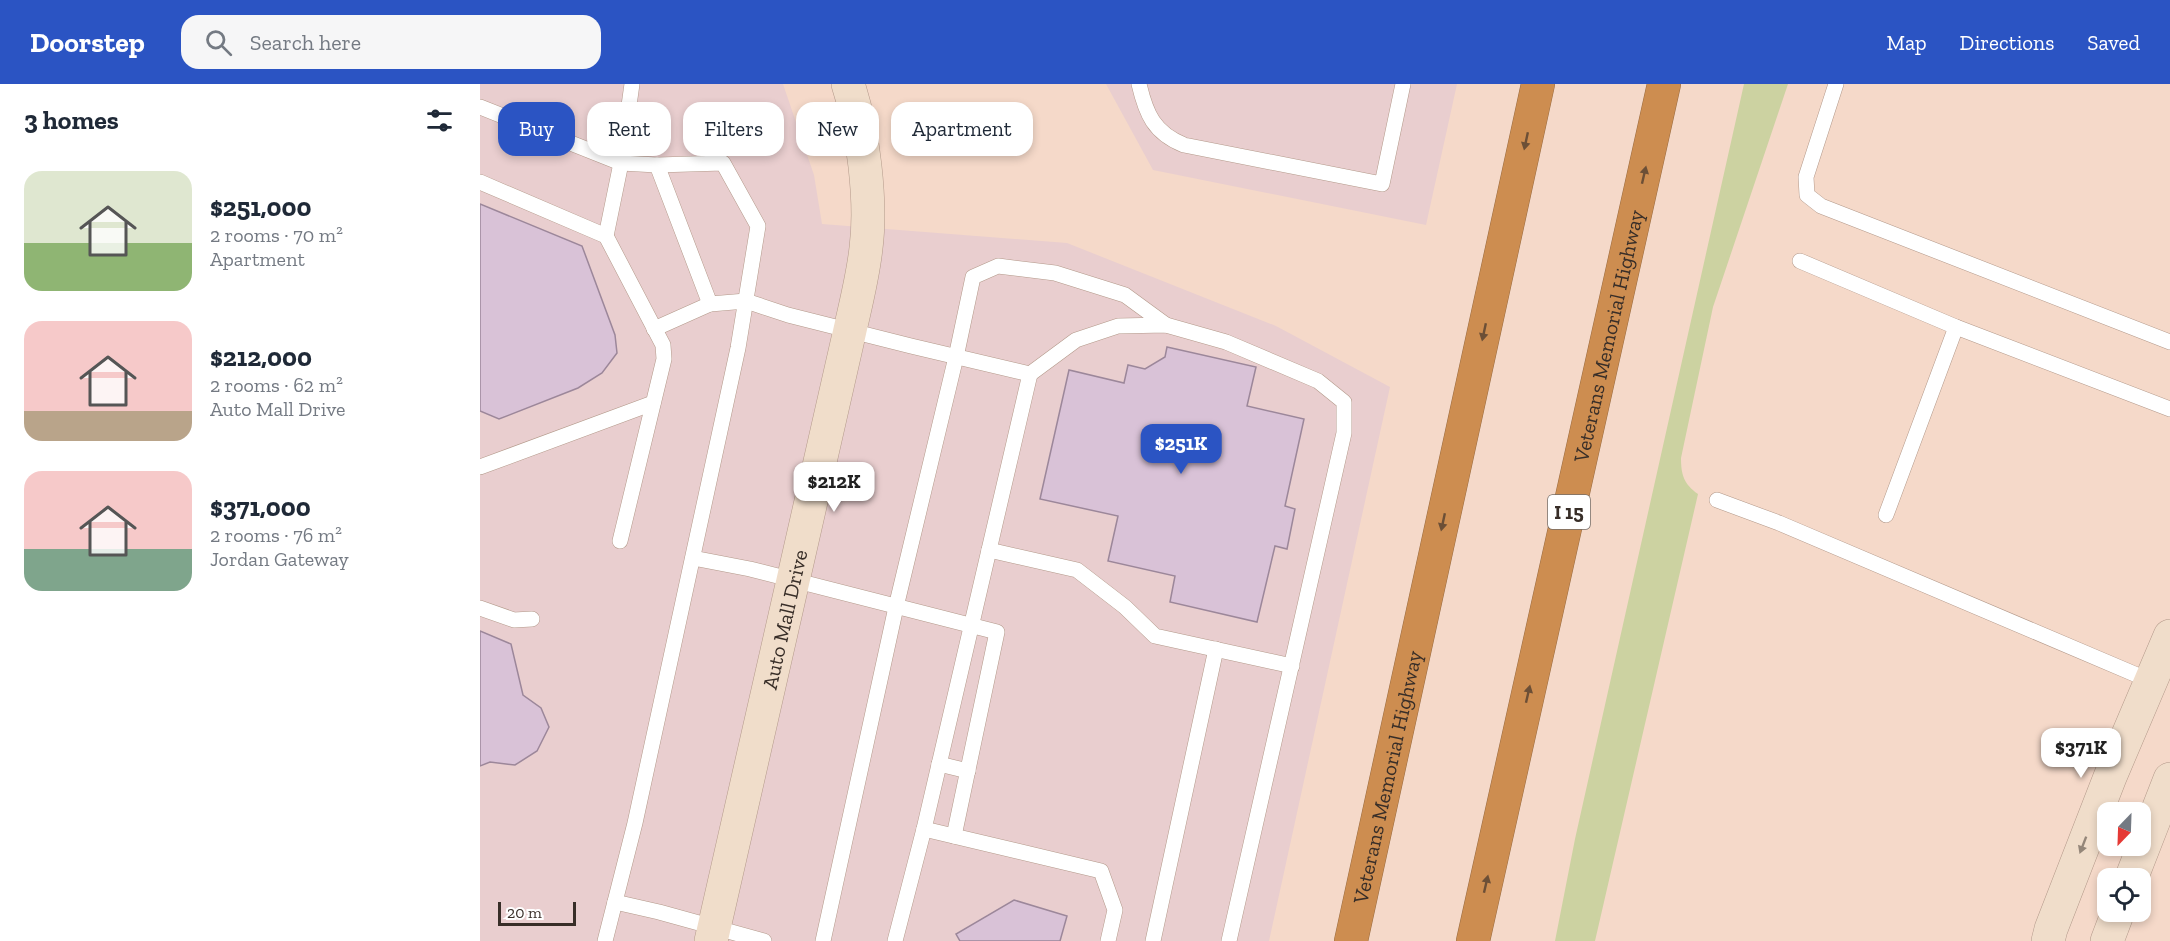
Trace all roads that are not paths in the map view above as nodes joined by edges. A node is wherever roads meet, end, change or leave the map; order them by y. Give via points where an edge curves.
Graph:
1 (632, 84) edge
2 (848, 84) edge
3 (1139, 84) edge
4 (1403, 84) edge
5 (1538, 84) edge
6 (1664, 84) edge
7 (1836, 84) edge
8 (480, 107) edge
9 (621, 163) junction
10 (657, 165) junction
11 (480, 182) edge
12 (606, 237) junction
13 (1800, 261) dead end
14 (746, 301) junction
15 (710, 304) junction
16 (1166, 325) junction
17 (1956, 327) junction
18 (654, 330) junction
19 (850, 330) junction
20 (2170, 342) edge
21 (956, 357) junction
22 (1030, 374) junction
23 (653, 403) junction
24 (2170, 409) edge
25 (480, 467) edge
26 (1717, 500) dead end
27 (1886, 515) dead end
28 (620, 541) dead end
29 (989, 550) junction
30 (693, 558) junction
31 (792, 580) junction
32 (896, 607) junction
33 (480, 608) edge
34 (531, 619) dead end
35 (971, 626) junction
36 (2170, 636) edge
37 (1216, 649) junction
38 (1292, 666) junction
39 (2151, 681) junction
40 (956, 692) junction
41 (983, 698) junction
42 (939, 764) junction
43 (968, 771) junction
44 (2170, 779) edge
45 (924, 829) junction
46 (954, 836) junction
47 (2135, 868) edge
48 (615, 902) junction
49 (2114, 922) edge
50 (713, 934) edge
51 (605, 941) edge
52 (764, 941) edge
53 (823, 941) edge
54 (895, 941) edge
55 (1108, 941) edge
56 (1154, 941) edge
57 (1229, 941) edge
58 (1351, 941) edge
59 (1473, 941) edge
60 (2048, 941) edge
61 (2107, 941) edge

1 - 9 lane
2 - 19 street, Auto Mall Drive via 862,145 867,198 866,246
3 - 4 lane via 1157,128 1184,145 1382,184
5 -> 58 highway, Veterans Memorial Highway
59 -> 6 highway, Veterans Memorial Highway / I 15
7 - 20 lane via 1806,177 1807,195 1821,206
8 - 9 lane
9 - 10 lane
9 - 12 lane
10 - 14 lane via 723,163 758,226
10 - 15 lane
11 - 12 lane
12 - 18 lane
13 - 17 lane
14 - 15 lane
14 - 19 lane
14 - 30 lane
15 - 18 lane
16 - 21 lane via 1125,295 1055,273 998,266 973,277
16 - 22 lane via 1118,326 1076,340
16 - 38 lane via 1226,342 1318,381 1344,402 1344,434
17 - 24 lane
17 - 27 lane
18 - 23 lane via 663,345 664,359
19 - 21 lane
19 - 31 street, Auto Mall Drive
21 - 22 lane
21 - 32 lane
22 - 29 lane
23 - 25 lane
23 - 28 lane
26 - 39 lane via 1790,527
29 - 35 lane
29 - 37 lane via 1077,570 1155,636
30 - 31 lane
30 - 48 lane
31 - 32 lane
31 - 50 street, Auto Mall Drive
32 - 35 lane
32 - 53 lane
33 - 34 lane via 514,620
35 - 40 lane
35 - 41 lane via 998,632
36 - 39 street
37 - 38 lane
37 - 56 lane
38 - 57 lane
39 -> 60 street
40 - 41 lane
40 - 42 lane
41 - 43 lane
42 - 43 lane
42 - 45 lane
43 - 46 lane
44 - 47 street
45 - 46 lane
45 - 54 lane
46 - 55 lane via 1101,872 1115,910
48 - 50 lane
48 - 51 lane
49 - 61 street
50 - 52 lane

